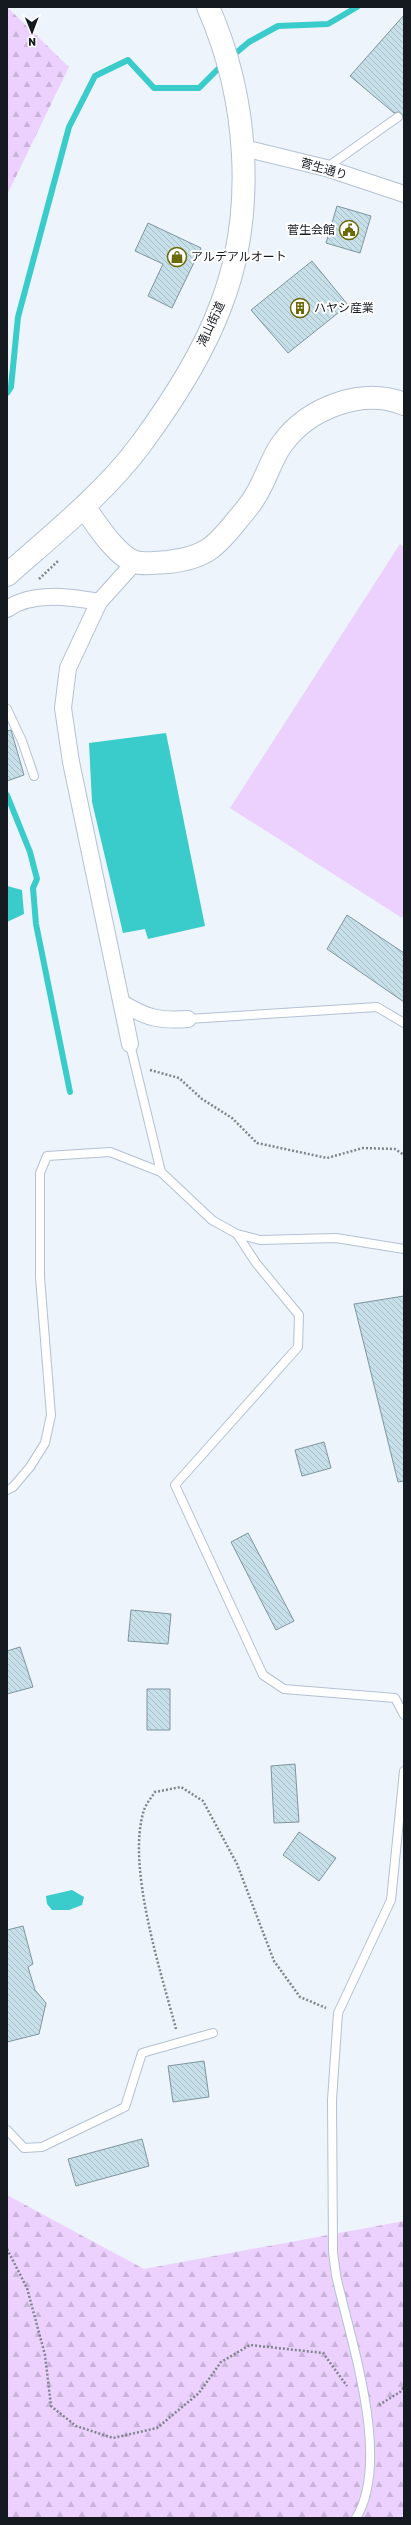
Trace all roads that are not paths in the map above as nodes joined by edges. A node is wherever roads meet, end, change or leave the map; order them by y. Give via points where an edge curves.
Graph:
1 (208, 7) edge
2 (398, 117) dead end
3 (244, 148) junction
4 (326, 168) junction
5 (404, 194) edge
6 (404, 404) edge
7 (84, 507) junction
8 (135, 562) junction
9 (7, 575) edge
10 (99, 602) junction
11 (7, 609) edge
12 (7, 709) edge
13 (34, 776) dead end
14 (122, 1003) junction
15 (188, 1019) joint
16 (404, 1023) edge
17 (130, 1044) joint
18 (161, 1172) junction
19 (237, 1234) junction
20 (404, 1249) edge
21 (7, 1490) edge
22 (404, 1715) edge
23 (404, 1771) edge
24 (213, 2033) dead end
25 (7, 2130) edge
26 (356, 2518) edge

1 - 3 main road, 滝山街道 via 222,39 236,92
2 - 4 lane
3 - 4 street, 菅生通り
3 - 7 main road, 滝山街道 via 240,225 222,303 211,329 170,400 140,445
4 - 5 street, 菅生通り
6 - 8 main road via 392,399 354,399 334,404 302,425 282,444 256,496 218,545 195,557 178,561
7 - 8 main road via 120,553
7 - 9 main road, 滝山街道
8 - 10 street
10 - 11 street via 55,597 34,598
10 - 14 street via 68,668 63,708 71,762
12 - 13 lane
14 - 15 street via 145,1016 166,1021
14 - 17 street
15 - 16 lane via 377,1007
17 - 18 lane
18 - 19 lane via 212,1220
18 - 21 lane via 110,1152 47,1156 40,1173 40,1277 51,1415 45,1443 30,1467
19 - 20 lane via 260,1240 336,1238
19 - 22 lane via 256,1263 299,1315 298,1347 174,1485 263,1675 284,1689 395,1698
23 - 26 lane via 391,1900 338,2013 332,2100 333,2252 367,2412 371,2451 369,2486
24 - 25 lane via 142,2053 125,2107 42,2147 24,2148

